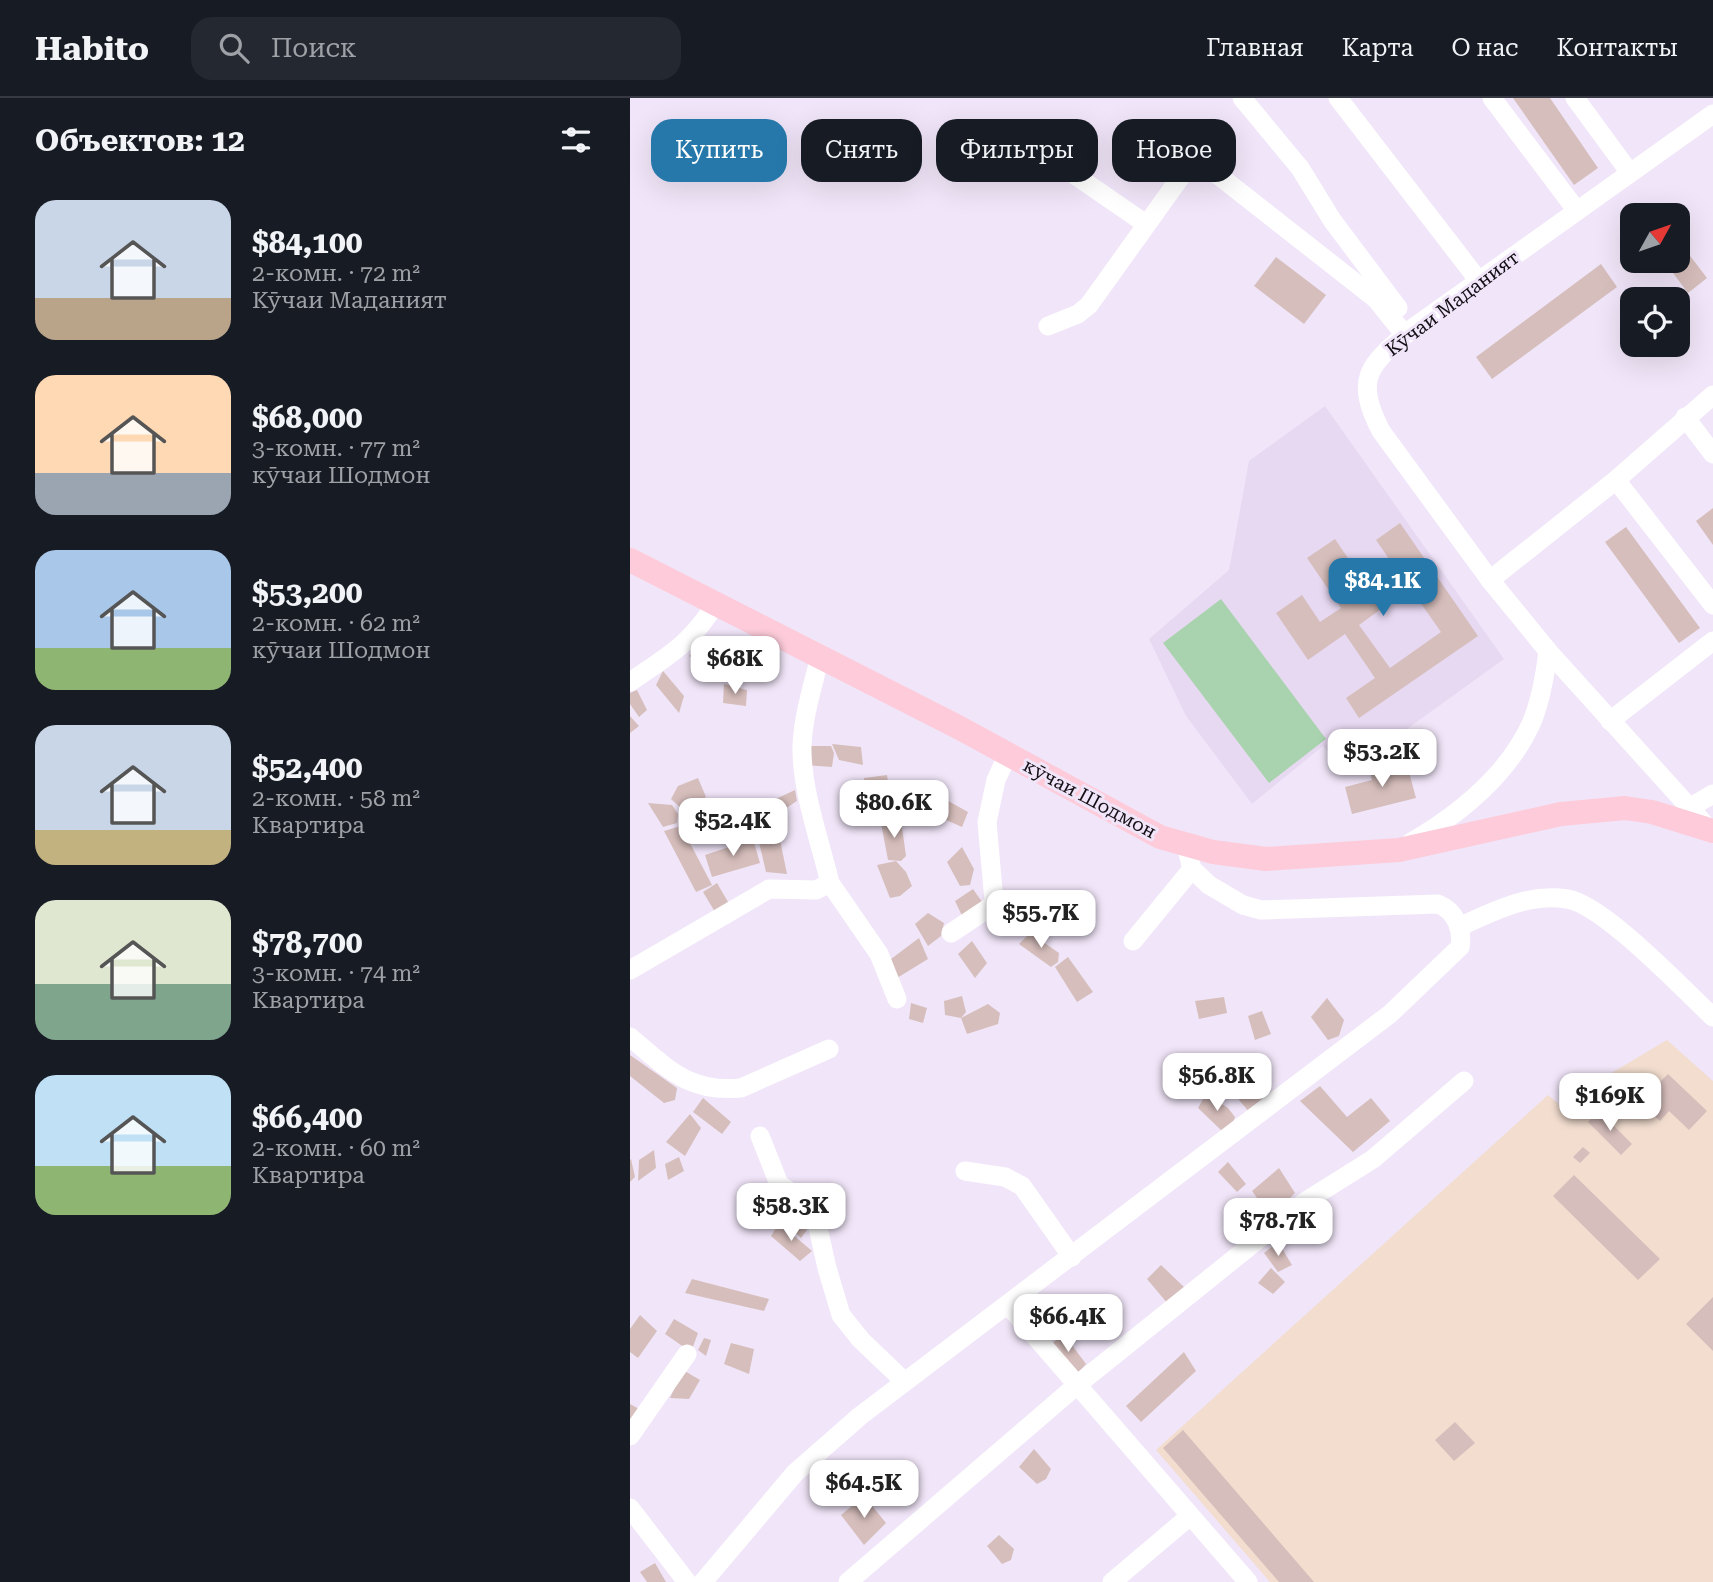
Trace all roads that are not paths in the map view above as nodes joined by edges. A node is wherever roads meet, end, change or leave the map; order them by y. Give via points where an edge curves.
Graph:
1 (1242, 98) edge
2 (1338, 98) edge
3 (1492, 98) edge
4 (1575, 98) edge
5 (1713, 114) edge
6 (1630, 173) junction
7 (1084, 182) edge
8 (1577, 211) junction
9 (1146, 224) junction
10 (1479, 281) junction
11 (1048, 326) dead end
12 (1409, 331) junction
13 (1713, 395) edge
14 (1685, 417) junction
15 (1713, 454) edge
16 (1616, 480) junction
17 (630, 560) edge
18 (1490, 580) junction
19 (716, 603) junction
20 (1713, 605) edge
21 (1713, 641) edge
22 (1548, 651) junction
23 (820, 656) junction
24 (630, 682) edge
25 (1610, 721) junction
26 (1007, 754) junction
27 (1713, 794) edge
28 (1691, 807) junction
29 (1711, 829) edge
30 (1186, 845) junction
31 (1399, 850) junction
32 (1192, 869) junction
33 (830, 883) junction
34 (1459, 927) junction
35 (951, 933) dead end
36 (1133, 941) dead end
37 (630, 970) edge
38 (897, 999) dead end
39 (1713, 1017) edge
40 (630, 1037) edge
41 (829, 1049) dead end
42 (1464, 1081) dead end
43 (760, 1136) dead end
44 (965, 1171) dead end
45 (1072, 1257) junction
46 (1009, 1305) junction
47 (687, 1354) dead end
48 (905, 1382) junction
49 (1077, 1385) junction
50 (630, 1436) edge
51 (630, 1508) edge
52 (1190, 1516) junction
53 (687, 1582) edge
54 (703, 1582) edge
55 (848, 1582) edge
56 (1111, 1582) edge
57 (1248, 1582) edge

1 - 12 street via 1300,168
2 - 10 street
3 - 8 street
4 - 6 street
5 - 6 street, Кӯчаи Маданият
6 - 8 street, Кӯчаи Маданият
7 - 9 street
8 - 10 street, Кӯчаи Маданият
9 - 11 street via 1089,305
9 - 12 street via 1190,164 1204,164 1376,299
10 - 12 street, Кӯчаи Маданият
12 - 18 street, Кӯчаи Маданият via 1381,355 1370,372 1366,389 1370,410
13 - 14 street
14 - 15 street
14 - 16 street
16 - 18 street
16 - 20 street
17 - 19 main road, кӯчаи Шодмон
18 - 22 street, Кӯчаи Маданият
19 - 23 main road, кӯчаи Шодмон
19 - 24 street via 686,643
21 - 25 street
22 - 25 street, Кӯчаи Маданият
22 - 31 street via 1530,727 1509,760 1470,802
23 - 26 main road, кӯчаи Шодмон
23 - 33 street via 802,749
25 - 28 street, Кӯчаи Маданият
26 - 30 main road, кӯчаи Шодмон via 1160,837
26 - 35 street via 987,822 994,901
27 - 28 street
28 - 29 street, Кӯчаи Маданият
29 - 31 main road, кӯчаи Шодмон via 1652,812 1598,809
30 - 31 main road, кӯчаи Шодмон via 1266,859
30 - 32 street
32 - 34 street via 1225,895 1261,910 1438,904
32 - 36 street
33 - 37 street via 816,890 769,890
33 - 38 street via 879,954
34 - 39 street via 1514,903 1551,898 1582,903 1628,937
34 - 45 street via 1458,951 1390,1014
40 - 41 street via 687,1081 726,1089 741,1088
42 - 49 street via 1373,1159 1307,1201
43 - 48 street via 779,1184 806,1203 816,1219 841,1315
44 - 45 street via 1022,1185
45 - 46 street
46 - 48 street
46 - 49 street
47 - 50 street
48 - 54 street via 795,1474
49 - 52 street
49 - 55 street
51 - 53 street
52 - 56 street
52 - 57 street

